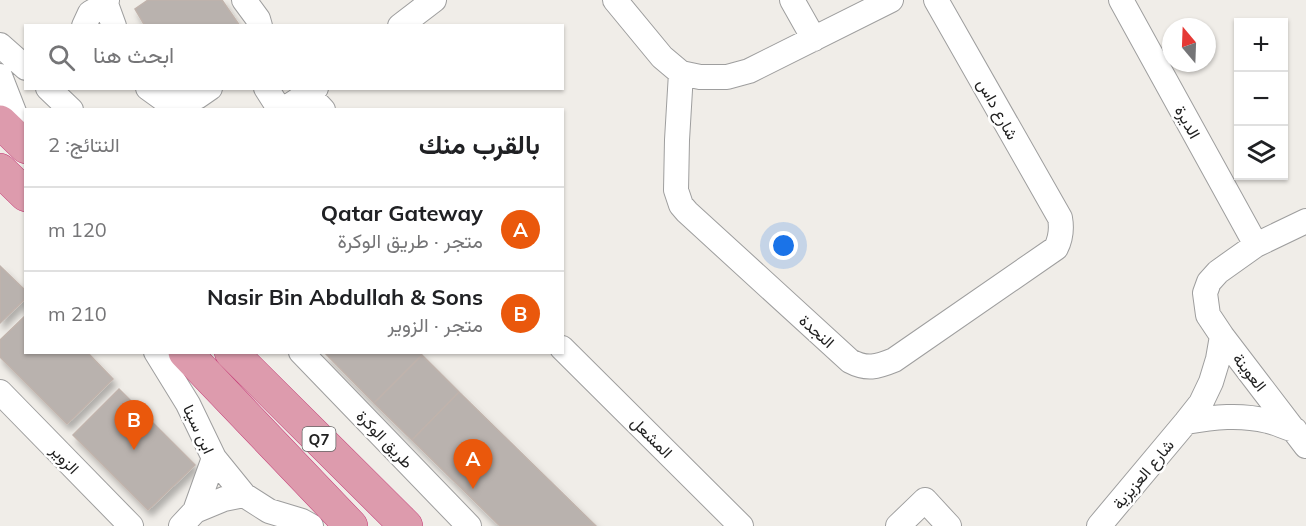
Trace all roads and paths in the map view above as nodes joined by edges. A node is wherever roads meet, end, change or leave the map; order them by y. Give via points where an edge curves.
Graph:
1 (244, 0) edge
2 (434, 0) edge
3 (615, 0) edge
4 (792, 0) edge
5 (891, 0) edge
6 (936, 0) edge
7 (1121, 0) edge
8 (109, 10) edge
9 (85, 24) edge
10 (259, 24) edge
11 (403, 24) edge
12 (814, 39) junction
13 (0, 45) edge
14 (24, 66) edge
15 (681, 73) junction
16 (0, 76) edge
17 (50, 90) edge
18 (151, 90) edge
19 (207, 90) edge
20 (267, 90) edge
21 (316, 97) edge
22 (69, 108) edge
23 (281, 108) edge
24 (287, 108) edge
25 (0, 122) edge
26 (24, 137) edge
27 (24, 145) edge
28 (0, 170) edge
29 (24, 193) edge
30 (1059, 218) joint
31 (1306, 221) edge
32 (1256, 245) junction
33 (1222, 336) junction
34 (564, 350) edge
35 (157, 354) edge
36 (187, 354) edge
37 (233, 354) edge
38 (303, 354) edge
39 (0, 392) edge
40 (1186, 422) junction
41 (1302, 434) edge
42 (214, 458) junction
43 (244, 495) junction
44 (188, 519) edge
45 (274, 519) edge
46 (130, 526) edge
47 (312, 526) edge
48 (351, 526) edge
49 (406, 526) edge
50 (469, 526) edge
51 (741, 526) edge
52 (898, 526) edge
53 (950, 526) edge
54 (1099, 526) edge

1 - 10 street
2 - 11 street
3 - 15 street via 662,57
4 - 12 street
5 - 12 street
6 - 30 street, شارع داس
7 - 32 street, الديرة
8 - 9 street via 90,14
12 - 15 street via 749,71 726,77
13 - 14 street
15 - 30 street, النجدة via 676,140 676,190 681,206 859,366 871,367 894,360 1056,248 1061,233
16 - 26 street
17 - 22 street
18 - 19 street via 166,101 197,97
20 - 23 street
21 - 24 street
25 - 27 highway
28 - 29 highway
31 - 32 street
32 - 33 street, العوينة via 1209,282 1205,293 1208,315
33 - 40 street, شارع العزيزية via 1211,382
33 - 41 street, العوينة
34 - 51 street, المشعل
35 - 42 street, ابن سينا via 188,404
36 - 48 highway, Q7
37 - 49 highway, Q7
38 - 50 street, طريق الوكرة
39 - 46 street, الزوير
40 - 41 street via 1241,417 1268,421
40 - 54 street, شارع العزيزية
42 - 43 street
42 - 44 street, ابن سينا
43 - 44 street, ابن سينا via 224,499
43 - 45 street
45 - 47 street via 302,521
52 - 53 street via 925,500

